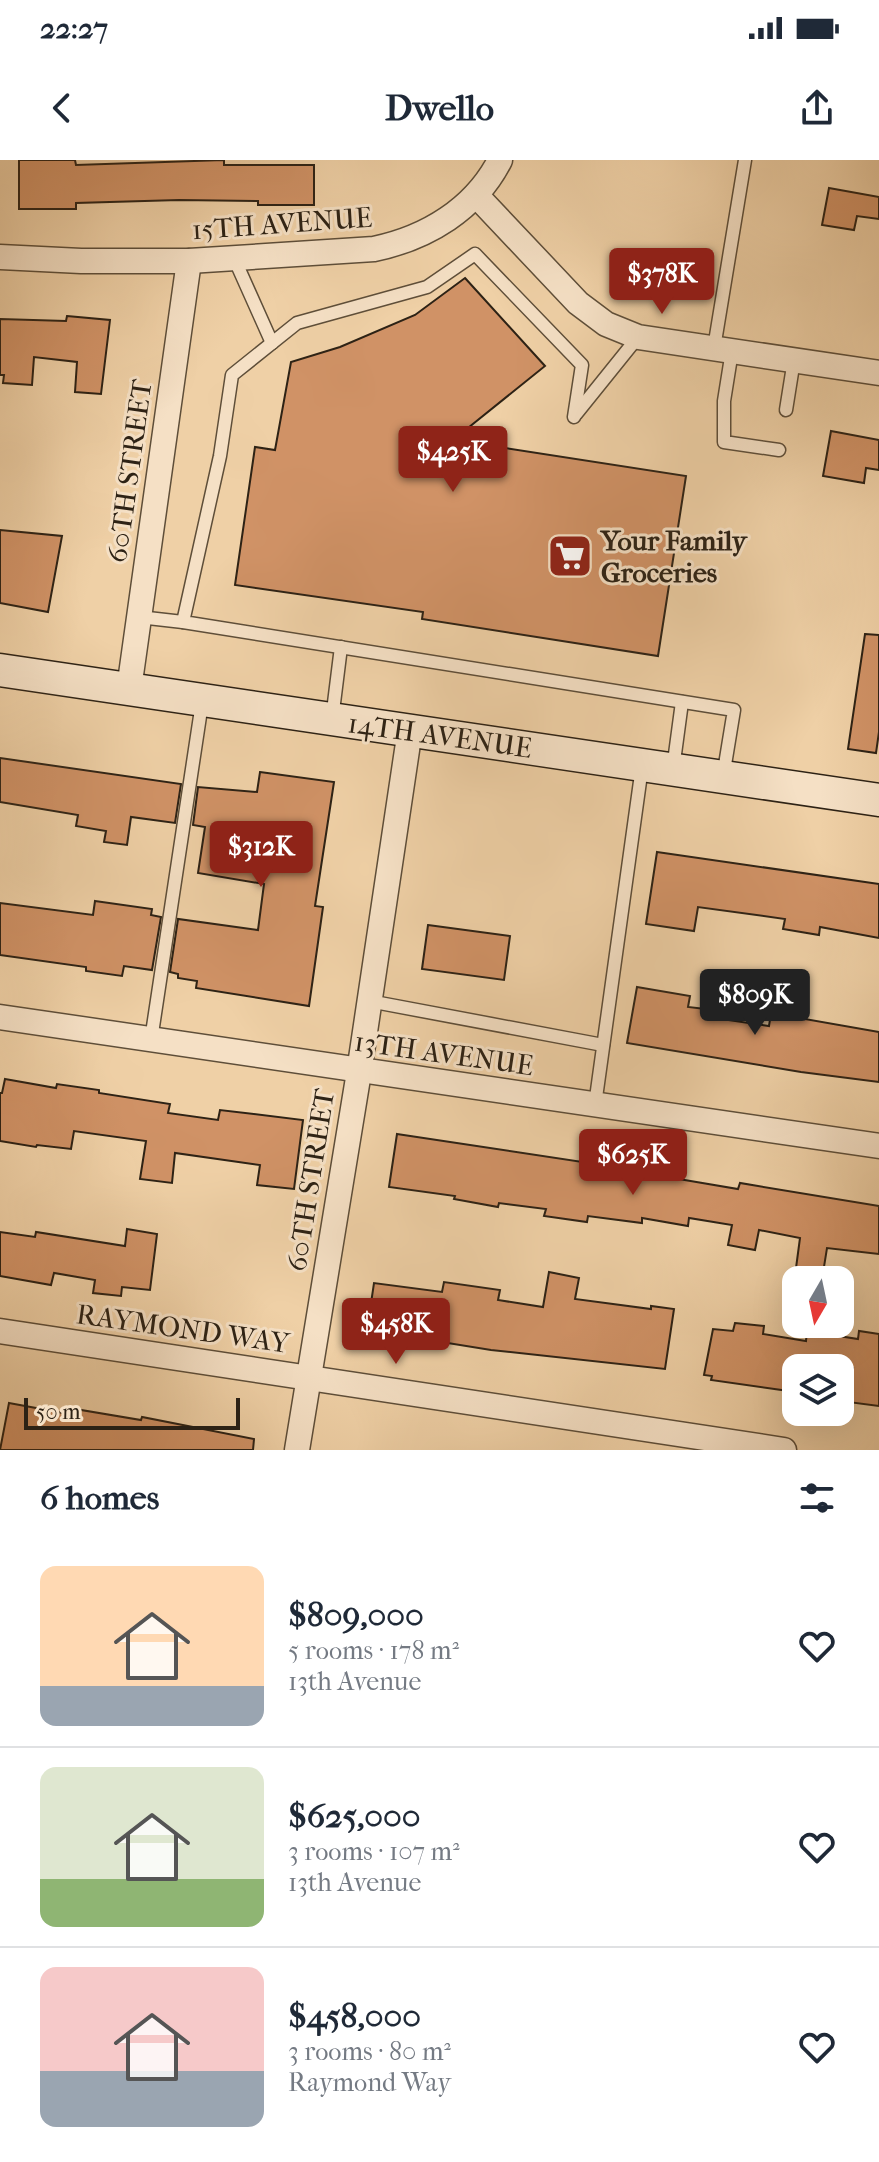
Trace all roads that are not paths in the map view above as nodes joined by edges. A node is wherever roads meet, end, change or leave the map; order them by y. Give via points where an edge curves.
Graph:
1 (500, 160) edge
2 (745, 160) edge
3 (476, 195) junction
4 (0, 257) edge
5 (234, 258) junction
6 (189, 261) junction
7 (638, 337) junction
8 (272, 343) junction
9 (723, 350) junction
10 (794, 360) junction
11 (879, 373) edge
12 (786, 410) dead end
13 (779, 450) dead end
14 (139, 617) junction
15 (183, 622) junction
16 (341, 647) junction
17 (0, 670) edge
18 (129, 689) junction
19 (203, 700) junction
20 (682, 702) junction
21 (332, 719) junction
22 (410, 730) junction
23 (657, 767) junction
24 (723, 777) junction
25 (879, 800) edge
26 (369, 1001) junction
27 (0, 1017) edge
28 (151, 1040) junction
29 (603, 1045) junction
30 (359, 1072) junction
31 (595, 1105) junction
32 (879, 1146) edge
33 (0, 1331) edge
34 (309, 1377) junction
35 (297, 1450) edge
36 (784, 1450) edge

1 - 3 street
2 - 9 lane
3 - 5 street, 15TH AVENUE via 429,231 394,245
3 - 7 street via 578,303 606,324
4 - 6 street, 15TH AVENUE
5 - 6 street, 15TH AVENUE
5 - 8 lane
6 - 14 street, 60TH STREET
7 - 8 lane via 574,417 582,365 475,254 427,287 297,323
7 - 9 street
8 - 15 lane via 232,375
9 - 10 street
9 - 13 lane via 724,442
10 - 11 street
10 - 12 lane
14 - 15 lane
14 - 18 street, 60TH STREET
15 - 16 lane
16 - 20 lane
16 - 21 lane
17 - 18 street, 14TH AVENUE
18 - 19 street, 14TH AVENUE
19 - 21 street, 14TH AVENUE
19 - 28 lane
20 - 23 lane
20 - 24 lane via 734,710
21 - 22 street, 14TH AVENUE
22 - 23 street, 14TH AVENUE
22 - 26 street, 60TH STREET
23 - 24 street, 14TH AVENUE
23 - 29 lane
24 - 25 street, 14TH AVENUE
26 - 29 lane
26 - 30 street, 60TH STREET
27 - 28 street, 13TH AVENUE
28 - 30 street, 13TH AVENUE
29 - 31 lane
30 - 31 street, 13TH AVENUE
30 - 34 street, 60TH STREET
31 - 32 street, 13TH AVENUE
33 - 34 street, RAYMOND WAY
34 - 35 street, 60TH STREET
34 - 36 street, RAYMOND WAY

